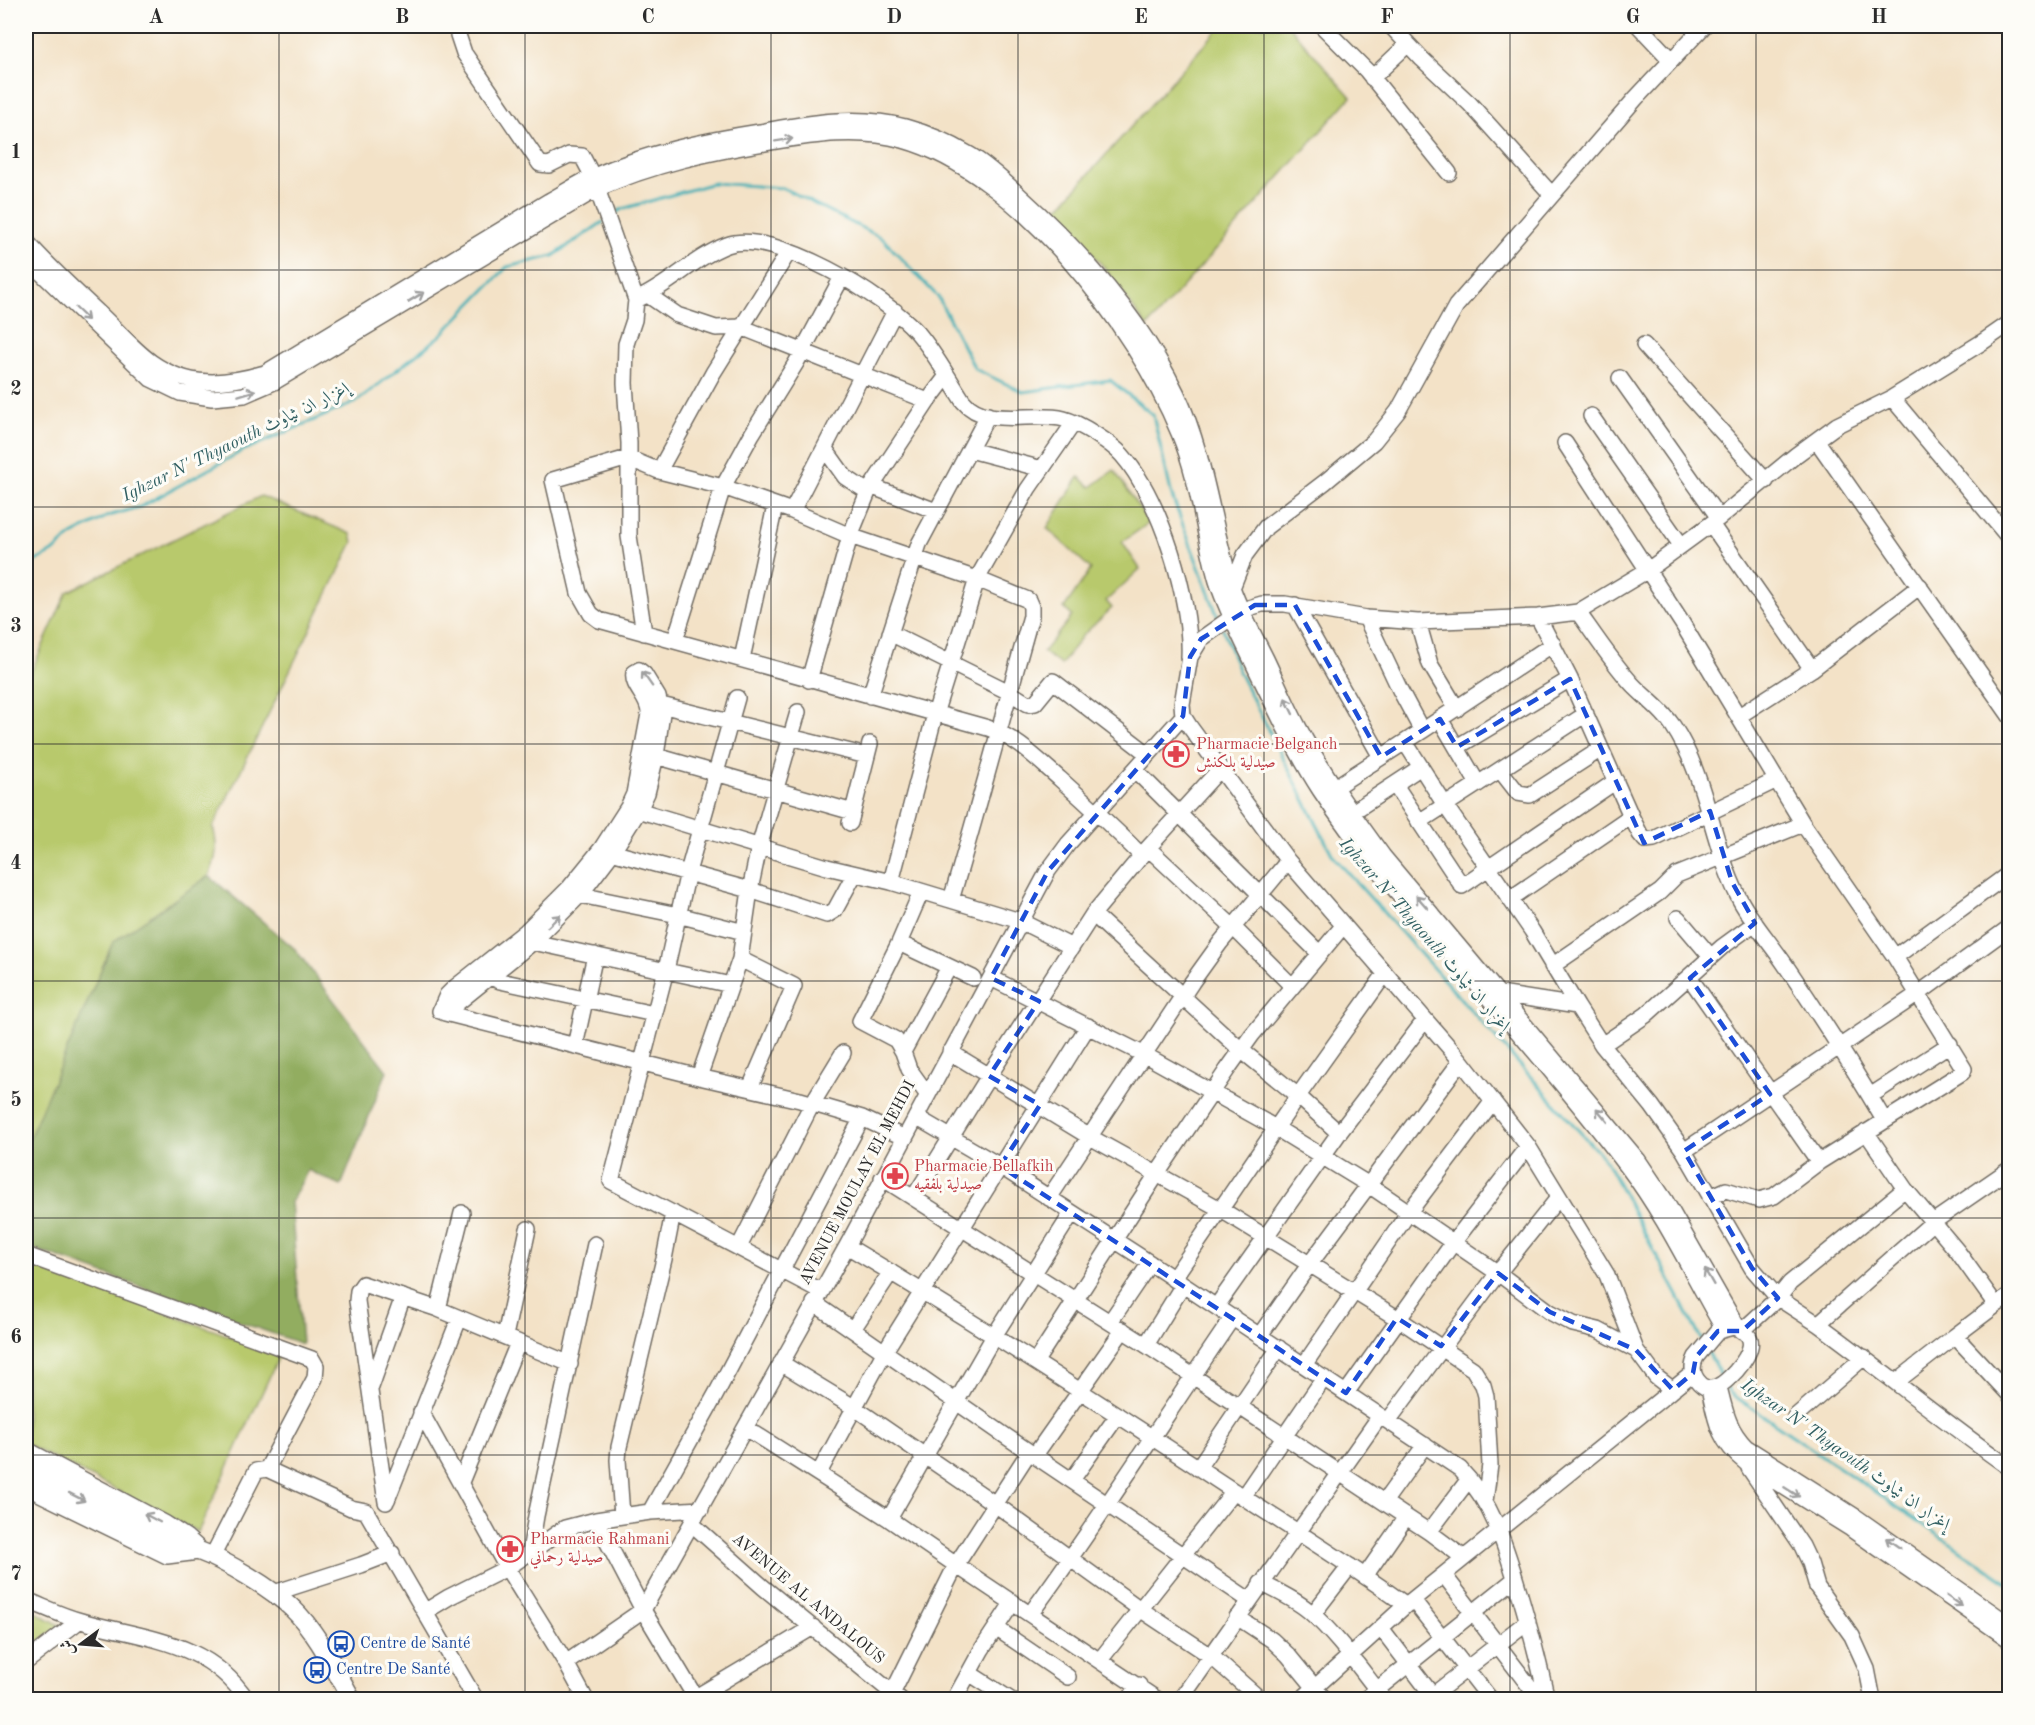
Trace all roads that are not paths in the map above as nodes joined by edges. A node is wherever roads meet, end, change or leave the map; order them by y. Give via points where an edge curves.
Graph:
1 (460, 26) edge
2 (1322, 26) edge
3 (1391, 26) edge
4 (1639, 26) edge
5 (1704, 26) edge
6 (1408, 44) junction
7 (1671, 60) junction
8 (1372, 78) junction
9 (1449, 173) dead end
10 (595, 183) junction
11 (1552, 195) junction
12 (26, 241) edge
13 (788, 253) junction
14 (26, 258) edge
15 (842, 277) junction
16 (642, 297) junction
17 (895, 311) junction
18 (2010, 323) edge
19 (741, 327) junction
20 (1644, 345) dead end
21 (802, 351) junction
22 (1149, 360) junction
23 (862, 376) junction
24 (947, 376) junction
25 (1620, 378) dead end
26 (1892, 398) junction
27 (928, 401) junction
28 (987, 416) junction
29 (1591, 416) dead end
30 (1073, 424) junction
31 (1817, 441) junction
32 (1565, 443) dead end
33 (825, 449) junction
34 (970, 450) junction
35 (628, 458) junction
36 (1042, 469) junction
37 (659, 471) junction
38 (1766, 481) junction
39 (723, 488) junction
40 (871, 490) junction
41 (775, 506) junction
42 (792, 511) junction
43 (936, 511) junction
44 (1715, 521) junction
45 (850, 536) junction
46 (2010, 539) edge
47 (1681, 545) junction
48 (915, 557) junction
49 (1648, 570) junction
50 (977, 579) junction
51 (1920, 586) junction
52 (1232, 587) junction
53 (1225, 601) junction
54 (1295, 605) junction
55 (1578, 612) junction
56 (1232, 616) junction
57 (1538, 616) junction
58 (1366, 618) junction
59 (1418, 622) junction
60 (644, 633) junction
61 (890, 633) junction
62 (675, 640) junction
63 (1553, 644) junction
64 (742, 660) junction
65 (952, 663) junction
66 (1188, 666) junction
67 (1812, 669) junction
68 (1569, 679) junction
69 (809, 680) junction
70 (1009, 692) junction
71 (870, 696) junction
72 (737, 698) dead end
73 (661, 705) junction
74 (1457, 709) junction
75 (798, 712) dead end
76 (935, 714) junction
77 (1586, 714) junction
78 (1183, 716) junction
79 (1739, 716) junction
80 (2010, 716) edge
81 (1440, 719) junction
82 (730, 722) junction
83 (1422, 730) junction
84 (997, 732) junction
85 (790, 736) junction
86 (1405, 742) junction
87 (1457, 747) junction
88 (1601, 749) junction
89 (1148, 754) junction
90 (656, 756) junction
91 (1381, 757) junction
92 (1421, 767) junction
93 (1220, 769) junction
94 (1135, 770) junction
95 (1500, 770) junction
96 (715, 774) junction
97 (1777, 780) junction
98 (1616, 781) junction
99 (1478, 784) junction
100 (1395, 785) junction
101 (1335, 787) junction
102 (776, 790) junction
103 (1445, 805) junction
104 (634, 809) junction
105 (1710, 811) junction
106 (1097, 812) junction
107 (1351, 813) junction
108 (1179, 814) junction
109 (1631, 816) junction
110 (1419, 822) junction
111 (1803, 824) junction
112 (700, 828) junction
113 (759, 847) junction
114 (607, 851) junction
115 (1145, 852) junction
116 (1723, 857) junction
117 (1288, 861) junction
118 (1487, 867) junction
119 (688, 872) junction
120 (2010, 873) edge
121 (854, 875) junction
122 (891, 882) junction
123 (750, 890) junction
124 (921, 892) junction
125 (1261, 893) junction
126 (580, 895) junction
127 (1510, 899) junction
128 (951, 900) junction
129 (1093, 914) junction
130 (678, 915) junction
131 (1678, 918) dead end
132 (1020, 921) junction
133 (1755, 923) junction
134 (1343, 926) junction
135 (1233, 927) junction
136 (2010, 927) edge
137 (744, 932) junction
138 (532, 942) junction
139 (899, 943) junction
140 (1072, 947) junction
141 (1319, 953) junction
142 (595, 955) junction
143 (1711, 957) junction
144 (1895, 957) junction
145 (740, 959) junction
146 (1552, 966) junction
147 (949, 967) junction
148 (666, 970) junction
149 (482, 973) junction
150 (1385, 974) junction
151 (973, 978) dead end
152 (991, 978) junction
153 (1690, 978) junction
154 (731, 985) junction
155 (1292, 986) junction
156 (1500, 994) junction
157 (1918, 994) junction
158 (1183, 995) junction
159 (585, 999) junction
160 (1039, 1001) junction
161 (1577, 1006) junction
162 (654, 1014) junction
163 (1425, 1020) junction
164 (1088, 1026) junction
165 (1950, 1044) junction
166 (1602, 1045) junction
167 (575, 1046) junction
168 (1839, 1048) junction
169 (1241, 1050) junction
170 (903, 1052) junction
171 (950, 1052) junction
172 (843, 1053) dead end
173 (1145, 1055) junction
174 (1461, 1061) junction
175 (641, 1062) junction
176 (989, 1076) junction
177 (699, 1077) junction
178 (750, 1088) junction
179 (1211, 1093) junction
180 (927, 1094) junction
181 (1770, 1094) junction
182 (1298, 1096) junction
183 (1870, 1096) junction
184 (1493, 1101) junction
185 (812, 1104) junction
186 (1040, 1105) junction
187 (916, 1117) junction
188 (862, 1118) junction
189 (1884, 1120) junction
190 (1276, 1128) junction
191 (1339, 1132) junction
192 (1866, 1132) junction
193 (952, 1137) junction
194 (1090, 1137) junction
195 (905, 1138) junction
196 (1528, 1146) junction
197 (1684, 1151) junction
198 (1322, 1156) junction
199 (1819, 1162) junction
200 (999, 1166) junction
201 (2010, 1169) edge
202 (1157, 1174) junction
203 (882, 1178) junction
204 (1370, 1185) junction
205 (1905, 1189) junction
206 (914, 1197) junction
207 (1559, 1197) junction
208 (1710, 1197) junction
209 (1049, 1198) junction
210 (1220, 1209) junction
211 (1409, 1212) junction
212 (462, 1213) dead end
213 (673, 1213) junction
214 (1072, 1213) junction
215 (1933, 1222) junction
216 (961, 1227) junction
217 (528, 1229) dead end
218 (1266, 1237) junction
219 (1114, 1240) junction
220 (1453, 1243) junction
221 (596, 1244) dead end
222 (847, 1246) junction
223 (739, 1247) junction
224 (26, 1255) edge
225 (1150, 1263) junction
226 (1309, 1265) junction
227 (782, 1269) junction
228 (891, 1272) junction
229 (1498, 1273) junction
230 (1033, 1274) junction
231 (1178, 1282) junction
232 (922, 1290) junction
233 (1354, 1291) junction
234 (2010, 1296) edge
235 (403, 1297) junction
236 (818, 1297) junction
237 (1778, 1298) junction
238 (1075, 1299) junction
239 (1996, 1305) junction
240 (1216, 1307) junction
241 (438, 1309) junction
242 (1233, 1317) junction
243 (1397, 1318) junction
244 (459, 1319) junction
245 (1818, 1324) junction
246 (1116, 1326) junction
247 (853, 1329) junction
248 (1734, 1329) junction
249 (1260, 1335) junction
250 (994, 1336) junction
251 (1955, 1336) junction
252 (511, 1340) junction
253 (1146, 1345) junction
254 (1441, 1346) junction
255 (1279, 1348) junction
256 (1636, 1350) junction
257 (885, 1351) junction
258 (1864, 1357) junction
259 (1036, 1361) junction
260 (570, 1364) junction
261 (781, 1364) junction
262 (1304, 1365) junction
263 (1693, 1373) junction
264 (1192, 1376) junction
265 (1324, 1378) junction
266 (1896, 1382) junction
267 (1714, 1387) junction
268 (370, 1390) junction
269 (1081, 1390) junction
270 (1674, 1390) junction
271 (1346, 1393) junction
272 (2010, 1395) edge
273 (957, 1402) junction
274 (1240, 1406) junction
275 (855, 1408) junction
276 (421, 1412) junction
277 (1118, 1415) junction
278 (1795, 1417) dead end
279 (1384, 1418) junction
280 (746, 1428) junction
281 (1150, 1437) junction
282 (1286, 1437) junction
283 (1425, 1445) junction
284 (26, 1452) edge
285 (1032, 1454) junction
286 (924, 1456) junction
287 (1746, 1463) junction
288 (1198, 1468) junction
289 (2010, 1468) edge
290 (267, 1469) junction
291 (26, 1470) edge
292 (819, 1473) junction
293 (1339, 1474) junction
294 (1469, 1479) junction
295 (1072, 1480) junction
296 (461, 1482) junction
297 (26, 1487) edge
298 (1238, 1494) junction
299 (1485, 1501) junction
300 (386, 1502) junction
301 (1384, 1502) junction
302 (995, 1504) junction
303 (1108, 1504) junction
304 (701, 1509) junction
305 (650, 1512) junction
306 (622, 1516) junction
307 (1406, 1517) junction
308 (890, 1519) junction
309 (596, 1520) junction
310 (374, 1523) junction
311 (692, 1524) junction
312 (1499, 1529) junction
313 (1298, 1531) junction
314 (1429, 1532) junction
315 (530, 1552) junction
316 (392, 1553) junction
317 (205, 1554) junction
318 (1184, 1556) junction
319 (1464, 1558) junction
320 (1071, 1559) junction
321 (956, 1565) junction
322 (1350, 1566) junction
323 (507, 1568) junction
324 (1444, 1575) junction
325 (1365, 1576) junction
326 (1515, 1579) junction
327 (1261, 1582) junction
328 (274, 1593) junction
329 (26, 1600) edge
330 (1249, 1600) junction
331 (1013, 1602) junction
332 (1410, 1602) junction
333 (1140, 1609) junction
334 (643, 1610) junction
335 (426, 1611) junction
336 (1472, 1612) junction
337 (1031, 1613) junction
338 (1313, 1614) junction
339 (1237, 1617) junction
340 (79, 1621) junction
341 (1528, 1622) junction
342 (2010, 1625) edge
343 (813, 1627) junction
344 (996, 1628) junction
345 (1381, 1628) junction
346 (1442, 1636) junction
347 (2010, 1640) edge
348 (1497, 1645) junction
349 (1211, 1656) junction
350 (1350, 1656) junction
351 (1100, 1660) junction
352 (26, 1662) edge
353 (566, 1663) junction
354 (1409, 1663) junction
355 (1467, 1668) junction
356 (969, 1673) junction
357 (1068, 1677) dead end
358 (879, 1682) junction
359 (1139, 1685) junction
360 (1315, 1687) junction
361 (1381, 1695) edge
362 (897, 1696) edge
363 (1434, 1697) edge
364 (695, 1699) edge
365 (247, 1700) edge
366 (352, 1700) edge
367 (476, 1700) edge
368 (586, 1700) edge
369 (878, 1700) edge
370 (954, 1700) edge
371 (1011, 1700) edge
372 (1129, 1700) edge
373 (1158, 1700) edge
374 (1180, 1700) edge
375 (1261, 1700) edge
376 (1301, 1700) edge
377 (1325, 1700) edge
378 (1364, 1700) edge
379 (1491, 1700) edge
380 (1540, 1700) edge
381 (1547, 1700) edge
382 (1873, 1700) edge

1 - 10 street via 459,44 464,53 540,164 549,165 569,155 582,156
2 - 8 street
3 - 6 street
4 - 7 street
5 - 7 street
6 - 8 street
6 - 11 street via 1470,104
7 - 11 street
8 - 9 street
10 - 12 street via 549,201 265,373 237,382 207,383 177,376 151,362
14 -> 10 street via 151,379 180,393 212,398 244,395 274,382
10 - 16 street
10 - 22 street via 662,152 711,140 849,120 906,127 972,156 1040,214 1089,275 1123,308
11 - 52 street via 1456,306 1398,411 1374,441 1266,527 1245,555
13 - 15 street
13 - 16 street via 759,243 728,244
13 - 19 street
15 - 17 street
15 - 21 street
16 - 19 street via 677,315 716,328
16 - 35 street via 627,344
17 - 23 street
17 - 24 street via 918,333
18 - 26 street
19 - 21 street
19 - 37 street
20 - 38 street
21 - 23 street
21 - 39 street
22 - 52 street via 1174,389 1195,438
22 - 53 street via 1191,468
23 - 27 street
23 - 33 street
24 - 27 street
24 - 28 street via 968,406
25 - 44 street
26 - 31 street via 1837,425
26 - 46 street
27 - 40 street
28 - 30 street via 1036,416 1065,419
28 - 34 street
29 - 47 street
30 - 36 street
30 - 66 street via 1121,454 1150,502 1182,590 1190,642
31 - 38 street
31 - 51 street
32 - 49 street
33 - 40 street via 845,477
33 - 42 street
34 - 36 street
34 - 43 street
35 - 37 street
35 - 60 street via 629,536
35 - 60 street via 553,480 583,604 599,620
36 - 50 street
37 - 39 street
38 - 44 street
39 - 41 street
39 - 62 street
40 - 43 street
40 - 45 street
41 - 42 street
41 - 64 street
42 - 45 street
43 - 48 street
44 - 47 street
44 - 67 street
45 - 48 street
45 - 69 street
47 - 49 street
48 - 50 street
48 - 61 street
49 - 55 street
49 - 79 street
50 - 65 street
50 - 70 street via 1025,598 1031,607
51 - 67 street
51 - 80 street
52 - 53 street
52 - 56 street
53 - 56 street
54 - 56 street via 1262,604
54 - 58 street
54 - 91 street
55 - 57 street
55 - 105 street via 1634,686 1657,705 1675,728
56 - 66 street via 1202,639
101 -> 56 street
56 - 248 street via 1288,734 1344,826 1630,1170
57 - 59 street
57 - 63 street
58 - 59 street
58 - 83 street
59 - 74 street via 1430,664
60 - 62 street
61 - 65 street
61 - 71 street
62 - 64 street
63 - 68 street
63 - 74 street
64 - 69 street
65 - 70 street
65 - 76 street
66 - 78 street via 1182,694
67 - 79 street
68 - 77 street
68 - 87 street
69 - 71 street
70 - 84 street
70 - 89 street via 1032,705 1053,681
71 - 76 street
72 - 82 street
73 - 82 street
73 - 90 street
73 -> 104 street via 644,674 639,670 633,673 649,709
74 - 81 street
75 - 85 street
76 - 84 street
76 - 122 street
77 - 88 street
77 - 95 street
78 - 89 street, AVENUE MOULAY EL MEHDI
78 - 93 street
79 - 97 street
81 - 83 street
81 - 87 street
82 - 85 street
82 - 96 street
83 - 86 street
84 - 106 street via 1026,748
84 - 128 street
85 - 102 street
85 - 102 street via 869,750 851,818
86 - 91 street
86 - 92 street
87 - 99 street
88 - 95 street via 1530,795 1518,794
88 - 98 street
89 - 94 street, AVENUE MOULAY EL MEHDI
90 - 96 street
90 - 104 street via 645,800
91 - 101 street
92 - 100 street
92 - 103 street
93 - 108 street
93 - 117 street
94 - 106 street, AVENUE MOULAY EL MEHDI
94 - 108 street
95 - 99 street
96 - 102 street
96 - 112 street
97 - 105 street
97 - 111 street
98 - 109 street
98 - 118 street
99 - 103 street
100 - 107 street
100 - 110 street
101 - 107 street
102 - 113 street
103 - 110 street
103 - 118 street
104 - 112 street
104 - 114 street
105 - 109 street via 1648,840 1640,834
105 - 116 street
106 - 115 street
106 - 132 street, AVENUE MOULAY EL MEHDI via 1048,871
156 -> 107 street
108 - 115 street
108 - 125 street
109 - 127 street
110 - 118 street via 1462,886
111 - 116 street
111 - 144 street
112 - 113 street
112 - 119 street
113 - 121 street
113 - 123 street
114 - 119 street
114 - 126 street
114 - 149 street
115 - 129 street
115 - 135 street
116 - 133 street via 1738,896
116 - 146 street via 1677,875 1660,892
117 - 125 street
117 - 134 street
118 - 127 street
119 - 123 street
119 - 130 street
120 - 144 street
121 - 122 street
121 - 123 street via 835,910 827,915
122 - 124 street
123 - 137 street
124 - 128 street
124 - 139 street
125 - 135 street
125 - 141 street
126 - 130 street
138 -> 126 street
127 - 146 street
128 - 132 street
129 - 140 street
129 - 158 street
130 - 137 street
130 - 148 street
131 - 143 street
132 - 140 street
132 - 152 street, AVENUE MOULAY EL MEHDI
133 - 143 street
133 - 168 street
134 - 141 street
134 - 150 street
135 - 155 street
135 - 158 street
136 - 157 street
137 - 145 street
138 - 142 street
138 - 149 street
139 - 147 street
139 - 170 street via 860,1021 896,1040
140 - 160 street
141 - 155 street
142 - 148 street
142 - 159 street
143 - 153 street
144 - 157 street
145 - 154 street
145 - 178 street via 794,986
146 - 161 street
147 - 151 street
147 - 170 street
148 - 154 street
148 - 162 street
149 - 159 street
149 - 167 street via 442,1012
150 - 163 street
150 - 182 street
152 - 160 street
152 - 171 street, AVENUE MOULAY EL MEHDI
153 - 166 street
153 - 181 street
154 - 177 street
155 - 169 street
156 - 161 street
248 -> 156 street via 1643,1166
157 - 165 street
157 - 168 street
158 - 169 street
158 - 173 street
159 - 162 street
159 - 167 street
160 - 164 street
160 - 176 street
161 - 166 street
162 - 175 street
163 - 174 street
163 - 191 street
164 - 173 street
164 - 186 street
165 - 183 street
165 - 189 street via 1963,1072
166 - 197 street
167 - 175 street
168 - 181 street
168 - 183 street
169 - 179 street
169 - 182 street
170 - 180 street via 909,1069
171 - 176 street
171 - 180 street, AVENUE MOULAY EL MEHDI
172 - 185 street
173 - 179 street
173 - 194 street
174 - 184 street
174 - 204 street
175 - 177 street
175 - 213 street via 611,1181
176 - 186 street
176 - 193 street
177 - 178 street
178 - 185 street
179 - 190 street
179 - 202 street
180 - 187 street, AVENUE MOULAY EL MEHDI
181 - 197 street
181 - 199 street
182 - 190 street
182 - 191 street
183 - 189 street
184 - 196 street
184 - 211 street
185 - 188 street
185 - 223 street
186 - 194 street
186 - 200 street
187 - 193 street
187 - 195 street, AVENUE MOULAY EL MEHDI
188 - 195 street
188 - 227 street
189 - 192 street
190 - 198 street
190 - 210 street
191 - 198 street
192 - 199 street
192 - 205 street
193 - 200 street
193 - 206 street
194 - 202 street
194 - 209 street
195 - 203 street, AVENUE MOULAY EL MEHDI
196 - 207 street
196 - 220 street
197 - 208 street
198 - 204 street
198 - 218 street
199 - 208 street via 1767,1198 1759,1200 1726,1190
200 - 209 street
200 - 216 street
201 - 215 street
202 - 210 street
202 - 219 street
203 - 206 street
203 - 222 street, AVENUE MOULAY EL MEHDI
204 - 211 street
204 - 226 street
205 - 215 street
205 - 237 street via 1790,1283
206 - 216 street
207 - 229 street
207 - 256 street via 1607,1275
208 - 237 street via 1752,1268
209 - 214 street
210 - 218 street
210 - 231 street
211 - 220 street
211 - 233 street
212 - 241 street
213 - 223 street
213 - 306 street via 618,1447
214 - 219 street
214 - 230 street
215 - 239 street
215 - 245 street
216 - 230 street
216 - 232 street
217 - 252 street
218 - 226 street
218 - 240 street
219 - 225 street
219 - 238 street
220 - 229 street
220 - 243 street
221 - 260 street
222 - 228 street
222 - 236 street, AVENUE MOULAY EL MEHDI
223 - 227 street
224 - 290 street via 312,1359 315,1378
225 - 231 street
225 - 246 street
226 - 233 street
226 - 249 street
227 - 236 street
227 - 305 street
228 - 232 street
228 - 247 street
229 - 254 street
229 - 256 street via 1550,1312
230 - 238 street
230 - 250 street
231 - 240 street
231 - 253 street
232 - 250 street
232 - 257 street
233 - 243 street
233 - 262 street
234 - 239 street
235 - 241 street
235 - 268 street
235 - 268 street via 363,1284 358,1291
236 - 247 street
236 - 261 street, AVENUE MOULAY EL MEHDI
237 - 245 street
237 - 248 street
238 - 246 street
238 - 259 street
239 - 251 street
240 - 242 street
241 - 244 street
242 - 249 street
242 - 264 street
243 - 254 street
243 - 271 street
244 - 252 street
244 - 276 street
245 - 258 street
246 - 253 street
246 - 269 street
247 - 257 street
248 - 263 street via 1718,1331 1696,1357
248 - 267 street via 1750,1343 1749,1353 1724,1384
249 - 255 street
250 - 259 street
250 - 273 street
251 - 266 street
251 - 272 street
252 - 260 street
252 - 296 street
253 - 264 street
254 - 279 street
254 - 299 street via 1473,1369 1483,1384 1490,1465
255 - 262 street
255 - 274 street
256 - 270 street via 1656,1377
257 - 273 street
257 - 275 street
258 - 266 street
258 - 278 street
259 - 269 street
260 - 315 street
261 - 275 street
261 - 280 street, AVENUE MOULAY EL MEHDI
262 - 265 street
263 - 267 street via 1699,1383
263 - 270 street
264 - 274 street
264 - 281 street
265 - 271 street
265 - 282 street
266 - 289 street
267 - 287 street via 1716,1424 1722,1439
342 -> 267 street via 1856,1517 1746,1447 1727,1420
268 - 300 street
269 - 277 street
269 - 285 street
270 - 312 street
271 - 279 street
273 - 285 street
273 - 286 street
274 - 282 street
274 - 288 street
275 - 286 street
275 - 292 street
276 - 296 street
276 - 300 street
277 - 281 street
277 - 295 street
279 - 283 street
279 - 293 street
280 - 292 street
280 - 304 street, AVENUE MOULAY EL MEHDI
281 - 288 street
281 - 303 street
282 - 293 street
282 - 298 street
283 - 294 street
283 - 301 street
317 -> 284 main road via 165,1525
285 - 295 street
285 - 302 street
286 - 302 street
286 - 308 street
287 -> 347 street via 1851,1529
287 - 382 street via 1802,1546 1820,1592 1852,1635 1867,1669
288 - 298 street
290 - 310 street via 351,1508 366,1511
290 - 317 street via 256,1471
291 -> 317 main road via 161,1540
292 - 308 street
293 - 301 street
293 - 313 street
294 - 299 street
294 - 314 street
295 - 303 street
296 - 323 street
297 - 317 street via 167,1556
298 - 313 street
298 - 318 street
299 - 312 street
300 - 310 street
301 - 307 street
302 - 320 street
302 - 321 street
303 - 318 street
303 - 320 street
304 - 305 street
304 - 311 street, AVENUE MOULAY EL MEHDI
305 - 306 street
306 - 309 street
307 - 314 street
307 - 325 street
308 - 321 street
309 - 315 street via 566,1528
309 - 334 street
310 - 316 street
311 - 334 street, AVENUE MOULAY EL MEHDI
311 - 343 street, AVENUE AL ANDALOUS
312 - 319 street
312 - 326 street
313 - 322 street
313 - 327 street
314 - 319 street
315 - 323 street
316 - 328 street
316 - 335 street
317 - 328 main road
318 - 330 street
318 - 333 street
319 - 324 street
320 - 333 street
320 - 337 street
321 - 331 street
321 - 362 street
322 - 325 street
322 - 338 street
323 - 335 street
323 - 353 street
324 - 332 street
324 - 336 street
325 - 332 street
326 - 336 street
326 - 341 street
327 - 330 street
327 - 338 street
328 - 366 main road via 307,1624
329 - 340 street
330 - 339 street
331 - 337 street
331 - 344 street
332 - 345 street
332 - 346 street
333 - 349 street
333 - 351 street
334 - 353 street, AVENUE MOULAY EL MEHDI
334 - 364 street
335 - 367 street
336 - 346 street
336 - 348 street
337 - 351 street
338 - 350 street
339 - 349 street
339 - 360 street via 1272,1640
340 - 352 street
340 - 365 street via 206,1658 230,1677
341 - 348 street
341 - 381 street
343 - 358 street, AVENUE AL ANDALOUS
343 - 364 street
344 - 356 street
344 - 357 street
345 - 350 street
345 - 354 street
346 - 354 street
346 - 355 street
348 - 355 street
348 - 380 street
349 - 374 street
349 - 375 street
350 - 360 street
350 - 361 street
351 - 359 street
353 - 368 street
354 - 361 street
354 - 363 street
355 - 363 street
355 - 379 street
356 - 370 street
356 - 371 street
358 - 362 street, AVENUE AL ANDALOUS
358 - 369 street
359 - 372 street
359 - 373 street
360 - 376 street
360 - 377 street
361 - 378 street

